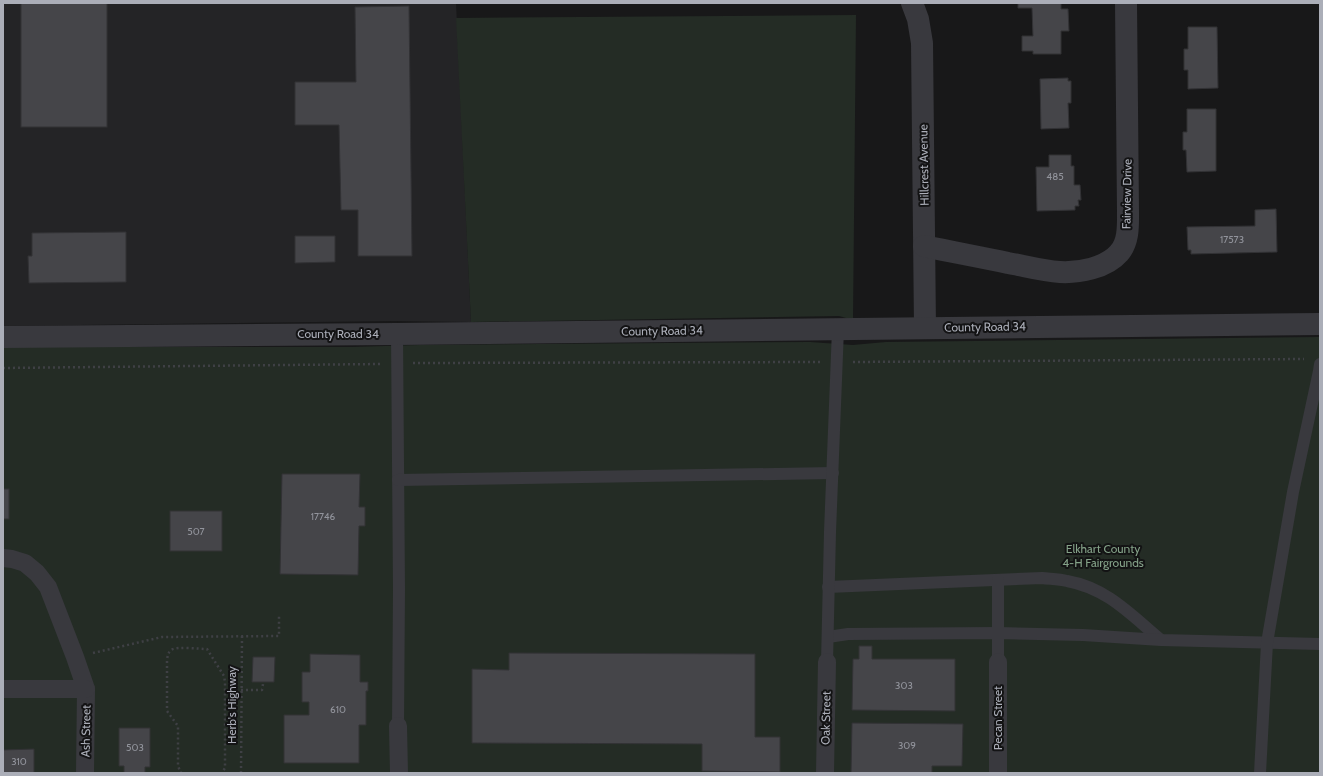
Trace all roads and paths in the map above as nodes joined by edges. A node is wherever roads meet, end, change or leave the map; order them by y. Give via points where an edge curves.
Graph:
1 (912, 3) edge
2 (1126, 3) edge
3 (924, 246) junction
4 (1320, 324) edge
5 (925, 328) junction
6 (838, 329) junction
7 (397, 334) junction
8 (3, 337) edge
9 (1304, 359) dead end
10 (837, 362) junction
11 (397, 364) junction
12 (1320, 364) edge
13 (3, 368) edge
14 (833, 473) junction
15 (398, 480) junction
16 (3, 558) edge
17 (998, 580) junction
18 (828, 587) junction
19 (279, 616) dead end
20 (998, 633) junction
21 (242, 636) junction
22 (828, 637) junction
23 (1161, 640) junction
24 (1267, 643) junction
25 (1320, 644) edge
26 (75, 657) junction
27 (827, 662) joint
28 (998, 662) joint
29 (263, 684) dead end
30 (86, 689) junction
31 (3, 690) edge
32 (241, 690) junction
33 (398, 726) joint
34 (85, 773) edge
35 (182, 773) edge
36 (222, 773) edge
37 (241, 773) edge
38 (399, 773) edge
39 (825, 773) edge
40 (998, 773) edge
41 (1260, 773) edge

1 - 3 street, Hillcrest Avenue via 922,43
2 - 3 street, Fairview Drive via 1128,232 1119,253 1105,264 1083,271 1060,272
3 - 5 street, Hillcrest Avenue
4 - 5 street, County Road 34
5 - 6 street, County Road 34
6 - 7 street, County Road 34
6 - 10 lane
7 - 8 street, County Road 34
7 - 11 lane
9 - 10 path
10 - 11 path
10 - 14 lane
11 - 13 path
11 - 15 lane
12 - 24 lane via 1293,492
14 - 15 lane
14 - 18 lane
15 - 33 lane
16 - 26 street, Ash Street via 25,563 48,587
17 - 18 lane
17 - 20 lane
17 - 23 lane via 1042,578 1086,586 1118,603
18 - 22 lane
19 - 21 path via 279,636
20 - 22 lane via 848,634
20 - 23 lane
20 - 28 lane
21 - 26 path via 162,637
21 - 32 path, Herb's Highway
22 - 27 lane
23 - 24 lane
24 - 25 lane
24 - 41 lane
26 - 30 street, Ash Street
27 - 39 street, Oak Street
28 - 40 street, Pecan Street
29 - 32 path via 262,690
30 - 31 street
30 - 34 street, Ash Street
32 - 37 path, Herb's Highway
33 - 38 street
35 - 36 path via 178,765 178,726 167,711 167,659 168,653 173,649 207,649 224,676 225,768

